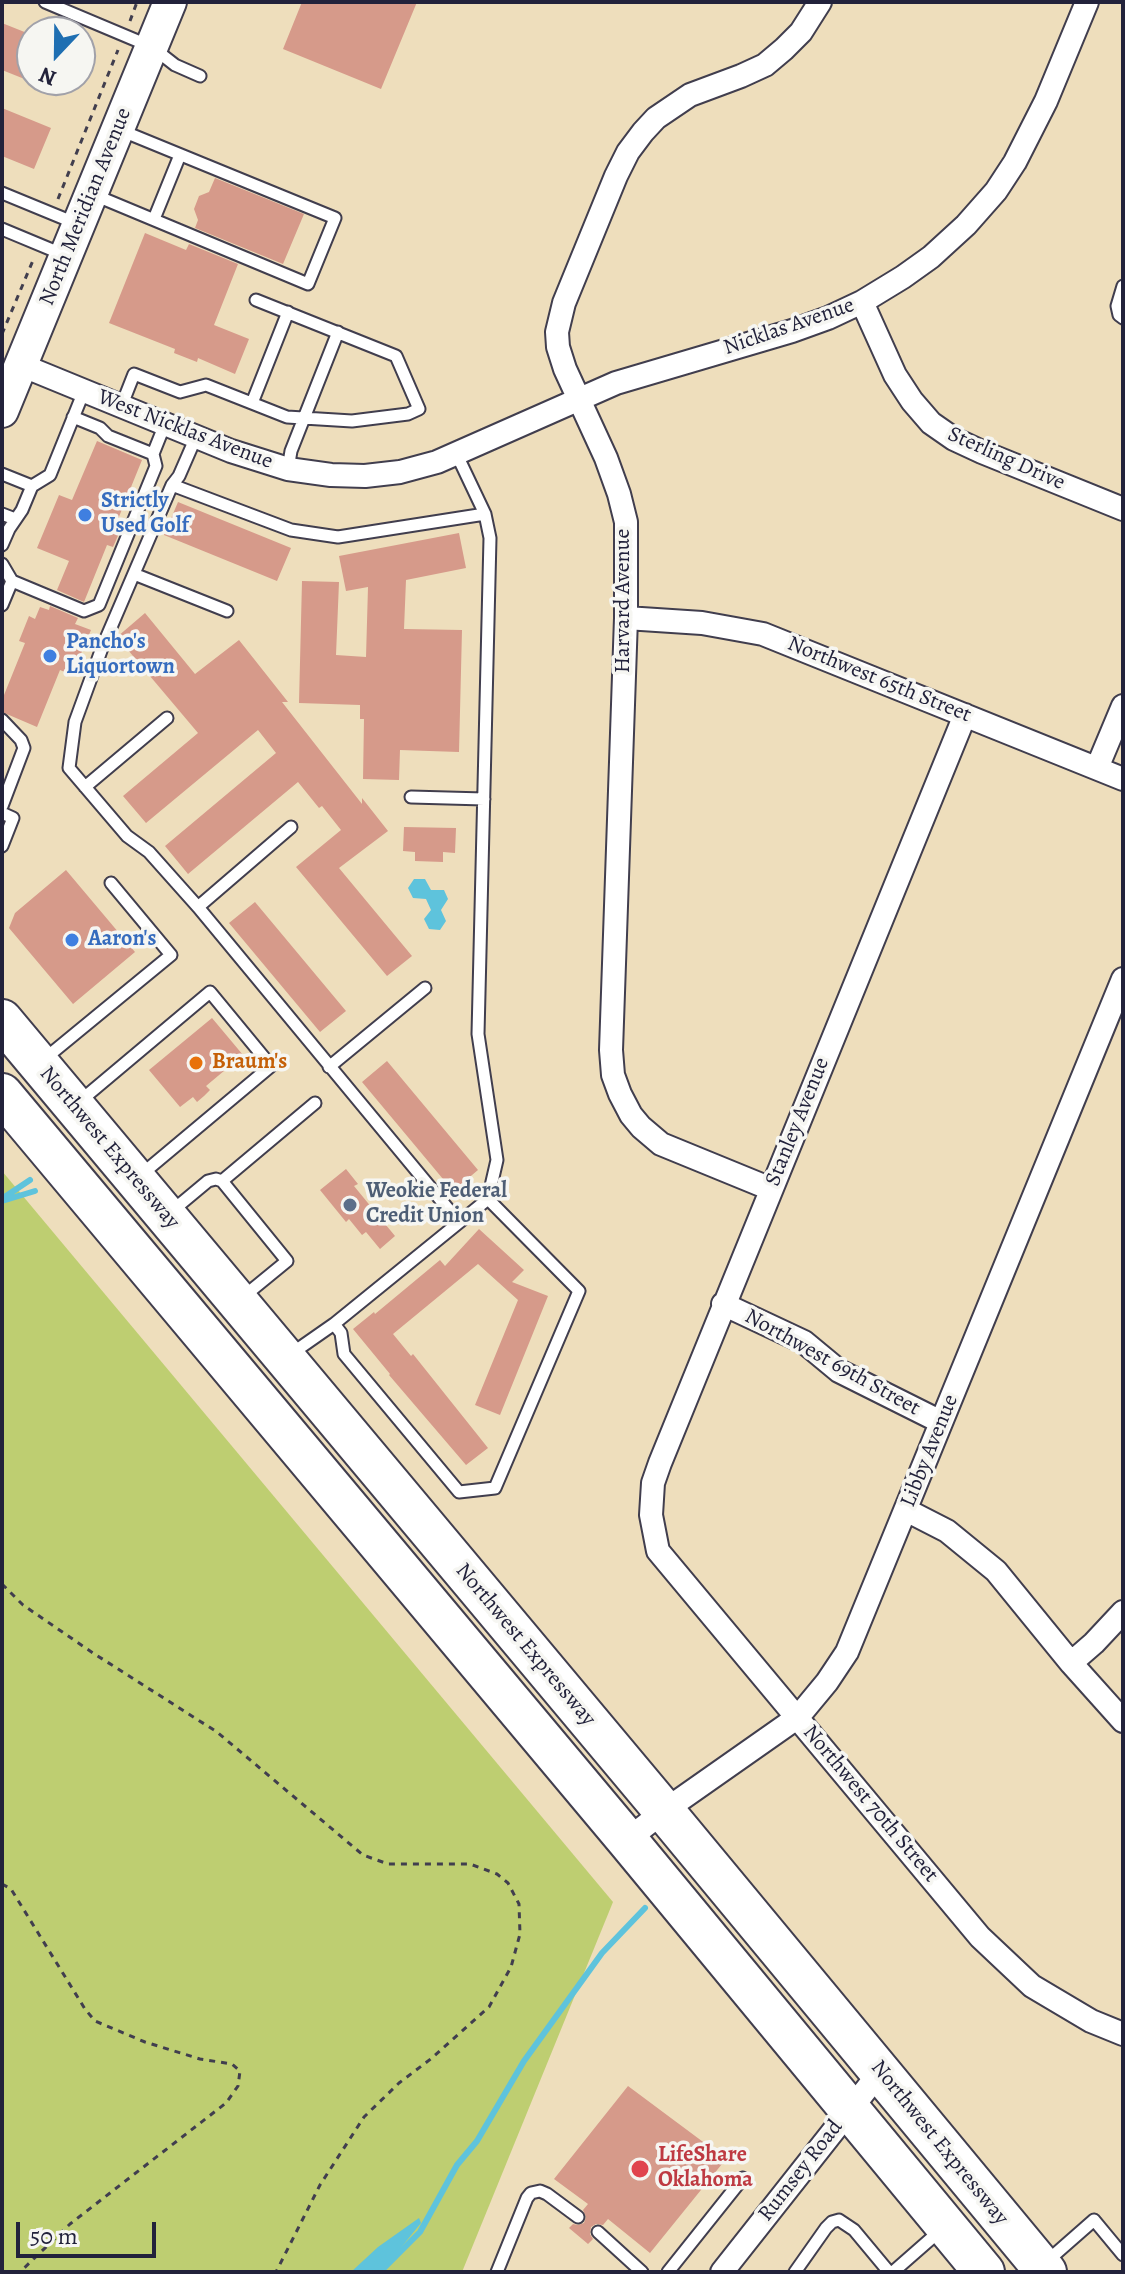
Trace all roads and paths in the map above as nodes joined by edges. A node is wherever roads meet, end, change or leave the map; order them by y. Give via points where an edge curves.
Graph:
1 (45, 2) edge
2 (170, 2) edge
3 (820, 2) edge
4 (1087, 2) edge
5 (152, 47) junction
6 (118, 49) dead end
7 (200, 76) dead end
8 (118, 129) junction
9 (180, 155) junction
10 (2, 193) edge
11 (91, 194) junction
12 (57, 200) dead end
13 (154, 219) junction
14 (79, 224) junction
15 (2, 229) edge
16 (34, 256) dead end
17 (66, 256) junction
18 (1123, 286) edge
19 (256, 300) dead end
20 (862, 302) junction
21 (288, 312) junction
22 (1123, 318) edge
23 (338, 332) junction
24 (2, 334) edge
25 (21, 365) junction
26 (84, 391) junction
27 (579, 400) junction
28 (252, 403) junction
29 (121, 407) junction
30 (3, 408) edge
31 (73, 417) junction
32 (303, 419) junction
33 (165, 424) junction
34 (196, 437) junction
35 (153, 454) junction
36 (457, 455) junction
37 (288, 469) junction
38 (2, 474) edge
39 (176, 481) junction
40 (32, 486) junction
41 (1123, 509) edge
42 (2, 514) edge
43 (485, 514) junction
44 (15, 519) junction
45 (2, 545) edge
46 (2, 564) edge
47 (134, 574) junction
48 (12, 581) junction
49 (2, 605) edge
50 (227, 611) dead end
51 (626, 618) junction
52 (1123, 706) edge
53 (965, 715) junction
54 (167, 718) dead end
55 (2, 720) edge
56 (1097, 768) junction
57 (1123, 779) edge
58 (85, 787) junction
59 (411, 797) dead end
60 (484, 799) junction
61 (2, 806) edge
62 (2, 813) edge
63 (291, 827) dead end
64 (2, 846) edge
65 (111, 883) dead end
66 (198, 907) junction
67 (1123, 979) edge
68 (425, 988) dead end
69 (2, 1020) edge
70 (39, 1064) junction
71 (329, 1067) junction
72 (2, 1094) edge
73 (315, 1103) dead end
74 (74, 1106) junction
75 (135, 1180) junction
76 (222, 1181) junction
77 (771, 1189) junction
78 (488, 1199) junction
79 (166, 1216) junction
80 (459, 1222) junction
81 (237, 1302) junction
82 (723, 1304) junction
83 (334, 1324) junction
84 (284, 1359) junction
85 (248, 1388) junction
86 (941, 1422) junction
87 (906, 1510) junction
88 (655, 1534) joint
89 (2, 1584) edge
90 (1123, 1612) edge
91 (1071, 1663) junction
92 (798, 1717) junction
93 (1123, 1721) edge
94 (664, 1811) junction
95 (627, 1840) junction
96 (2, 1884) edge
97 (1123, 2034) edge
98 (880, 2072) junction
99 (849, 2110) junction
100 (743, 2178) dead end
101 (578, 2217) dead end
102 (946, 2226) junction
103 (598, 2232) dead end
104 (1123, 2255) edge
105 (1043, 2269) edge
106 (20, 2272) edge
107 (276, 2272) edge
108 (497, 2272) edge
109 (642, 2272) edge
110 (668, 2272) edge
111 (722, 2272) edge
112 (795, 2272) edge
113 (891, 2272) edge
114 (984, 2272) edge

1 - 5 lane
2 - 5 main road, North Meridian Avenue
3 - 27 street, Harvard Avenue via 801,32 765,65 671,107 628,152 559,318 558,347
4 - 20 street, Nicklas Avenue via 1041,111 996,191 931,257
5 - 7 lane
5 - 8 main road, North Meridian Avenue
6 - 12 path
8 - 9 lane
8 - 11 main road, North Meridian Avenue
9 - 13 lane
9 - 13 lane via 335,218 308,284
10 - 14 lane
11 - 13 lane
11 - 14 main road, North Meridian Avenue
14 - 17 main road, North Meridian Avenue
15 - 17 lane
16 - 24 path
17 - 25 main road, North Meridian Avenue
18 - 22 lane via 1117,306
19 - 21 lane
20 - 27 street, Nicklas Avenue via 792,331 657,369
20 - 41 street, Sterling Drive via 895,375 931,423 954,439
21 - 23 lane
21 - 28 lane
23 - 32 lane
23 - 32 lane via 396,356 419,409 352,421
25 - 26 street, West Nicklas Avenue
25 - 30 main road, North Meridian Avenue
26 - 29 street, West Nicklas Avenue
26 - 31 lane
27 - 36 street, West Nicklas Avenue
27 - 51 street, Harvard Avenue via 606,458 626,522
28 - 29 lane via 206,385 180,392 134,374
28 - 32 lane
29 - 33 street, West Nicklas Avenue
31 - 35 lane
31 - 40 lane via 50,475
32 - 37 lane
33 - 34 street, West Nicklas Avenue
33 - 35 lane
34 - 37 street, West Nicklas Avenue
34 - 39 lane
35 - 48 lane via 156,466 99,605 84,611
36 - 37 street, West Nicklas Avenue via 381,474
36 - 43 lane
38 - 40 lane
39 - 43 lane via 291,530 338,537
39 - 47 lane
40 - 44 lane
42 - 44 lane
43 - 60 lane via 490,538
44 - 45 lane
46 - 48 lane
47 - 50 lane
47 - 58 lane via 75,722 69,768
48 - 49 lane
51 - 53 street, Northwest 65th Street via 763,634
51 - 77 street, Harvard Avenue via 613,1075 631,1115 661,1144
52 - 56 street
53 - 56 street, Northwest 65th Street
53 - 77 street, Stanley Avenue
54 - 58 lane
55 - 61 lane via 24,748
56 - 57 street, Northwest 65th Street
58 - 66 lane
59 - 60 lane
60 - 78 lane via 478,1034 497,1160
62 - 64 lane via 13,818
63 - 66 lane
65 - 70 lane via 171,955
66 - 71 lane
67 - 86 street, Libby Avenue
68 - 71 lane
69 - 70 highway, Northwest Expressway
70 - 74 highway, Northwest Expressway
71 - 80 lane
72 - 85 highway
73 - 76 lane
74 - 75 highway, Northwest Expressway
74 - 75 lane via 210,992 271,1066
75 - 79 highway, Northwest Expressway
76 - 79 lane via 208,1181
76 - 81 lane via 287,1261
77 - 82 street, Stanley Avenue
78 - 80 lane
78 - 83 lane via 579,1291 495,1488 459,1492 344,1354
79 - 81 highway, Northwest Expressway
80 - 83 lane
81 - 84 highway, Northwest Expressway
82 - 86 street, Northwest 69th Street via 804,1342 839,1371
82 - 88 street, Stanley Avenue via 653,1483
83 - 84 lane
84 - 85 highway
84 - 94 highway, Northwest Expressway
85 - 95 highway
86 - 87 street, Libby Avenue
87 - 91 street via 947,1531 996,1571
87 - 92 street, Libby Avenue via 847,1652
88 - 92 street, Northwest 70th Street via 658,1551
89 - 107 path via 23,1605 217,1732 363,1855 388,1864 470,1864 497,1874 519,1904 520,1934 511,1967 489,2007 364,2117 320,2185
90 - 91 street
91 - 93 street
92 - 94 street, Libby Avenue
92 - 97 street, Northwest 70th Street via 980,1937 1032,1986
94 - 95 street, Libby Avenue
94 - 98 highway, Northwest Expressway
95 - 99 highway
96 - 106 path via 11,1889 95,2021 145,2042 232,2064 240,2071 238,2086 226,2103 70,2224
98 - 99 street, Rumsey Road
98 - 105 highway, Northwest Expressway
99 - 102 highway
99 - 111 street, Rumsey Road
100 - 110 lane
101 - 108 lane via 547,2194 531,2193
102 - 113 lane
102 - 114 highway
103 - 109 lane
104 - 105 lane via 1094,2220
112 - 113 lane via 826,2228 839,2220

